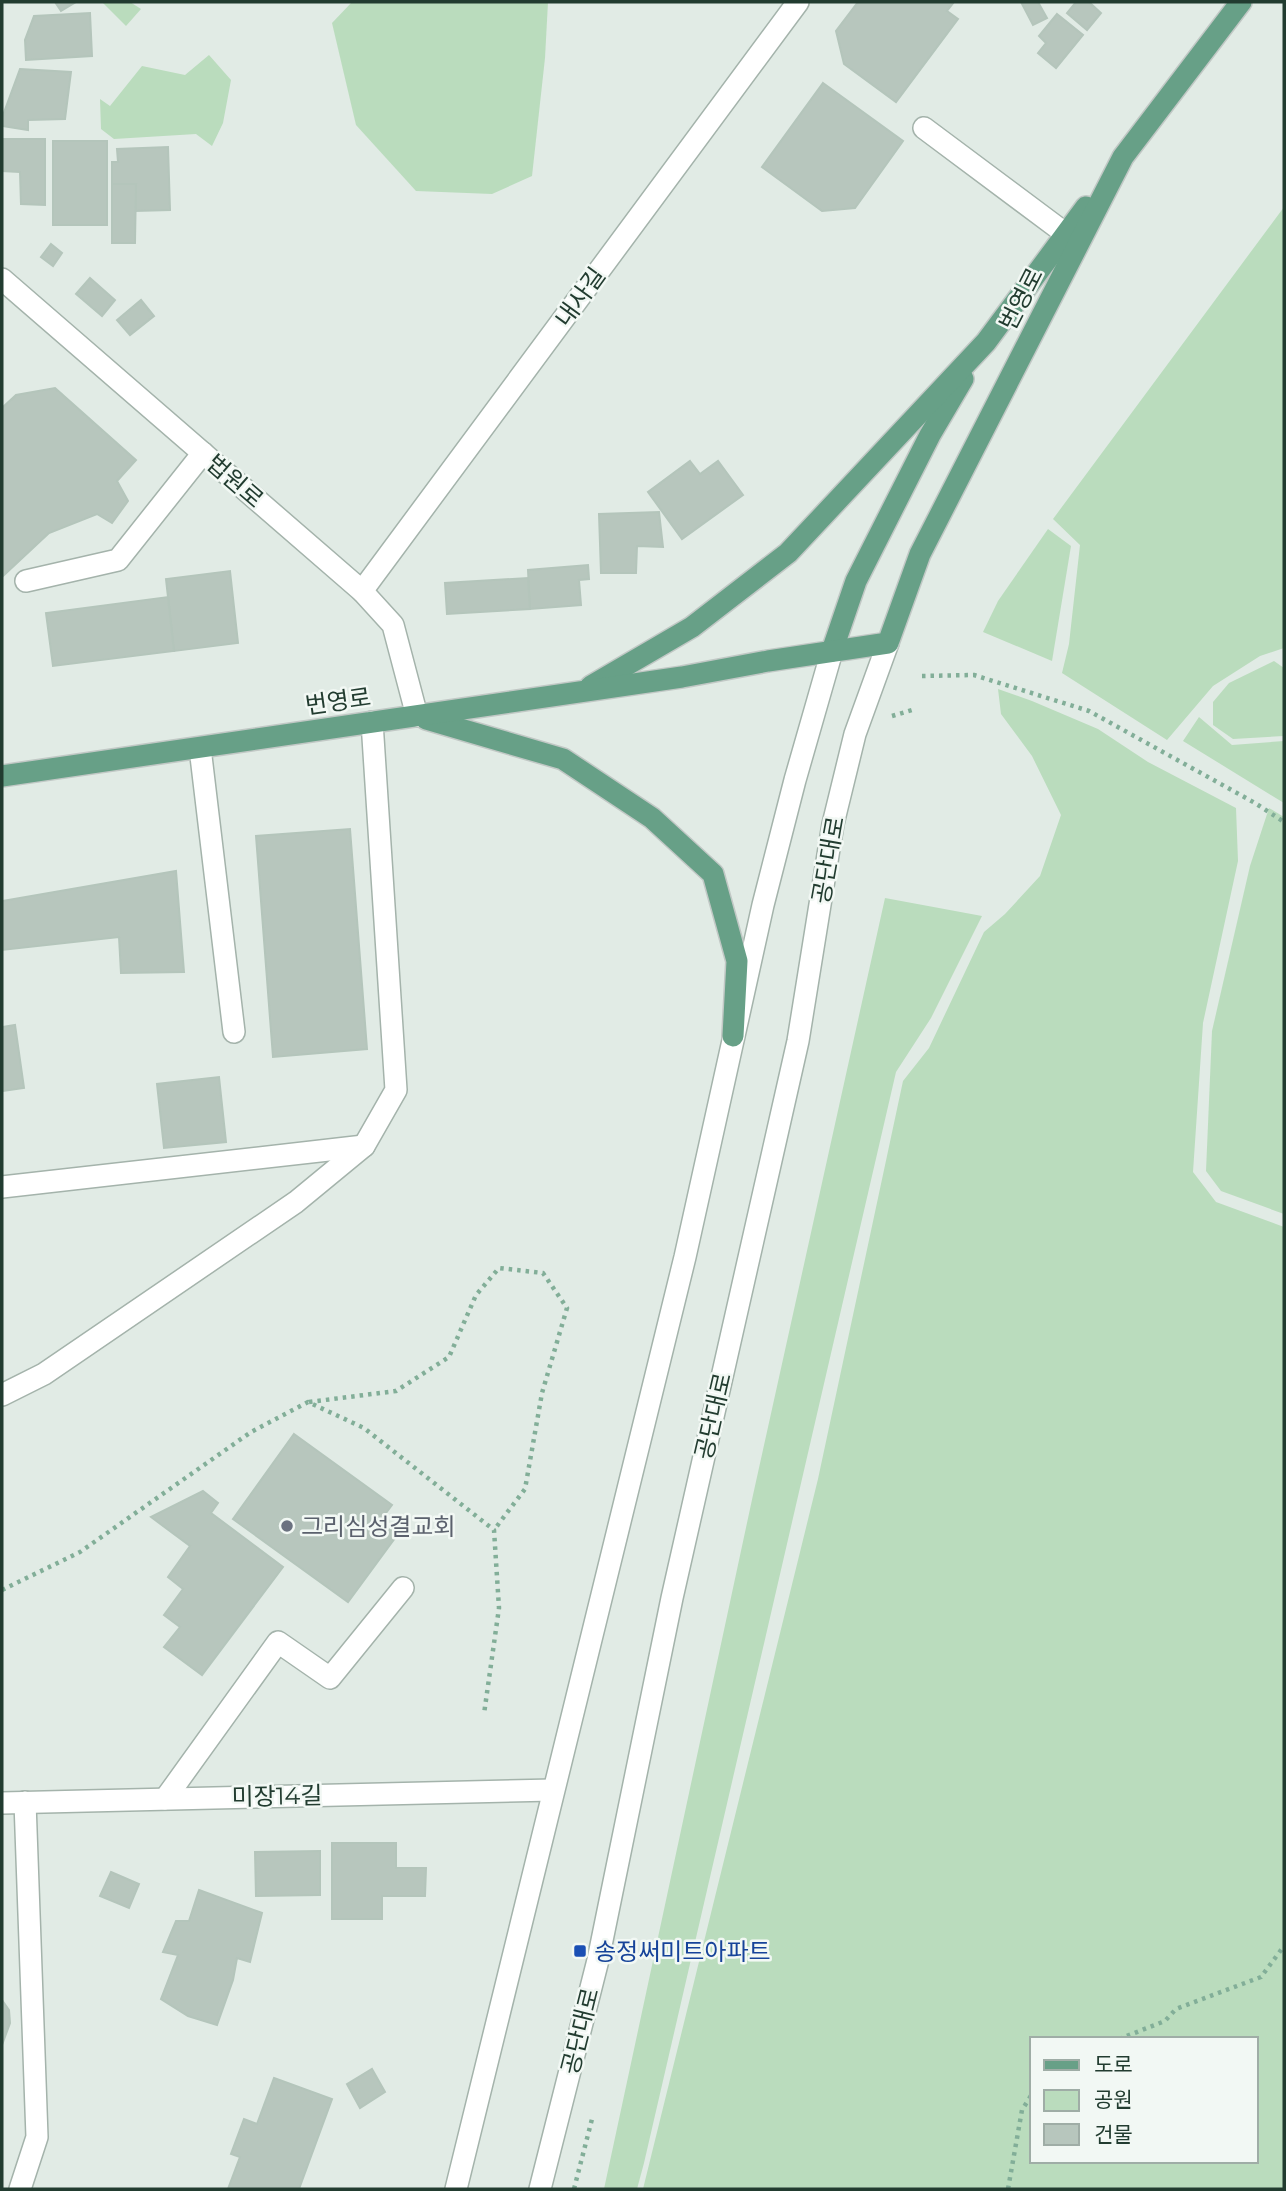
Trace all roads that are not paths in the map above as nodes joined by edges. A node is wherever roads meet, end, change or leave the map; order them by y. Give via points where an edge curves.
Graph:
1 (798, 2) edge
2 (1241, 2) edge
3 (924, 128) dead end
4 (1123, 158) junction
5 (1066, 234) junction
6 (2, 279) edge
7 (986, 342) junction
8 (203, 453) junction
9 (26, 581) dead end
10 (362, 592) junction
11 (888, 643) junction
12 (832, 651) junction
13 (580, 693) junction
14 (417, 716) junction
15 (373, 722) junction
16 (200, 748) junction
17 (2, 776) edge
18 (234, 1032) dead end
19 (733, 1036) junction
20 (363, 1146) junction
21 (2, 1187) edge
22 (2, 1395) edge
23 (403, 1588) dead end
24 (553, 1790) junction
25 (165, 1799) junction
26 (2, 1802) edge
27 (25, 1802) junction
28 (20, 2189) edge
29 (456, 2189) edge
30 (540, 2189) edge

1 - 10 street, 내사길
2 - 4 main road, 번영로
3 - 5 street
4 - 5 main road
4 - 11 main road, 번영로 via 920,555
5 - 7 main road
6 - 8 street, 법원로
7 - 12 main road via 929,435 862,569
7 - 13 main road via 788,553 692,627
8 - 9 street via 118,560
8 - 10 street, 법원로
10 - 14 street, 법원로 via 393,625
11 - 12 main road, 번영로
11 - 30 street, 공단대로 via 855,733 833,824 798,1041 672,1598 598,1960
12 - 13 main road, 번영로
12 - 19 street via 773,866
13 - 14 main road, 번영로
14 - 15 main road, 번영로
14 - 19 main road via 563,759 652,818 713,874 737,961
15 - 16 main road, 번영로
15 - 20 street via 396,1090
16 - 17 main road, 번영로
16 - 18 street
19 - 24 street via 685,1257
20 - 21 street
20 - 22 street via 296,1202 44,1374
23 - 25 street via 330,1678 278,1642
24 - 25 street, 미장14길
24 - 29 street
25 - 27 street, 미장14길
26 - 27 street, 미장14길
27 - 28 street via 37,2137

